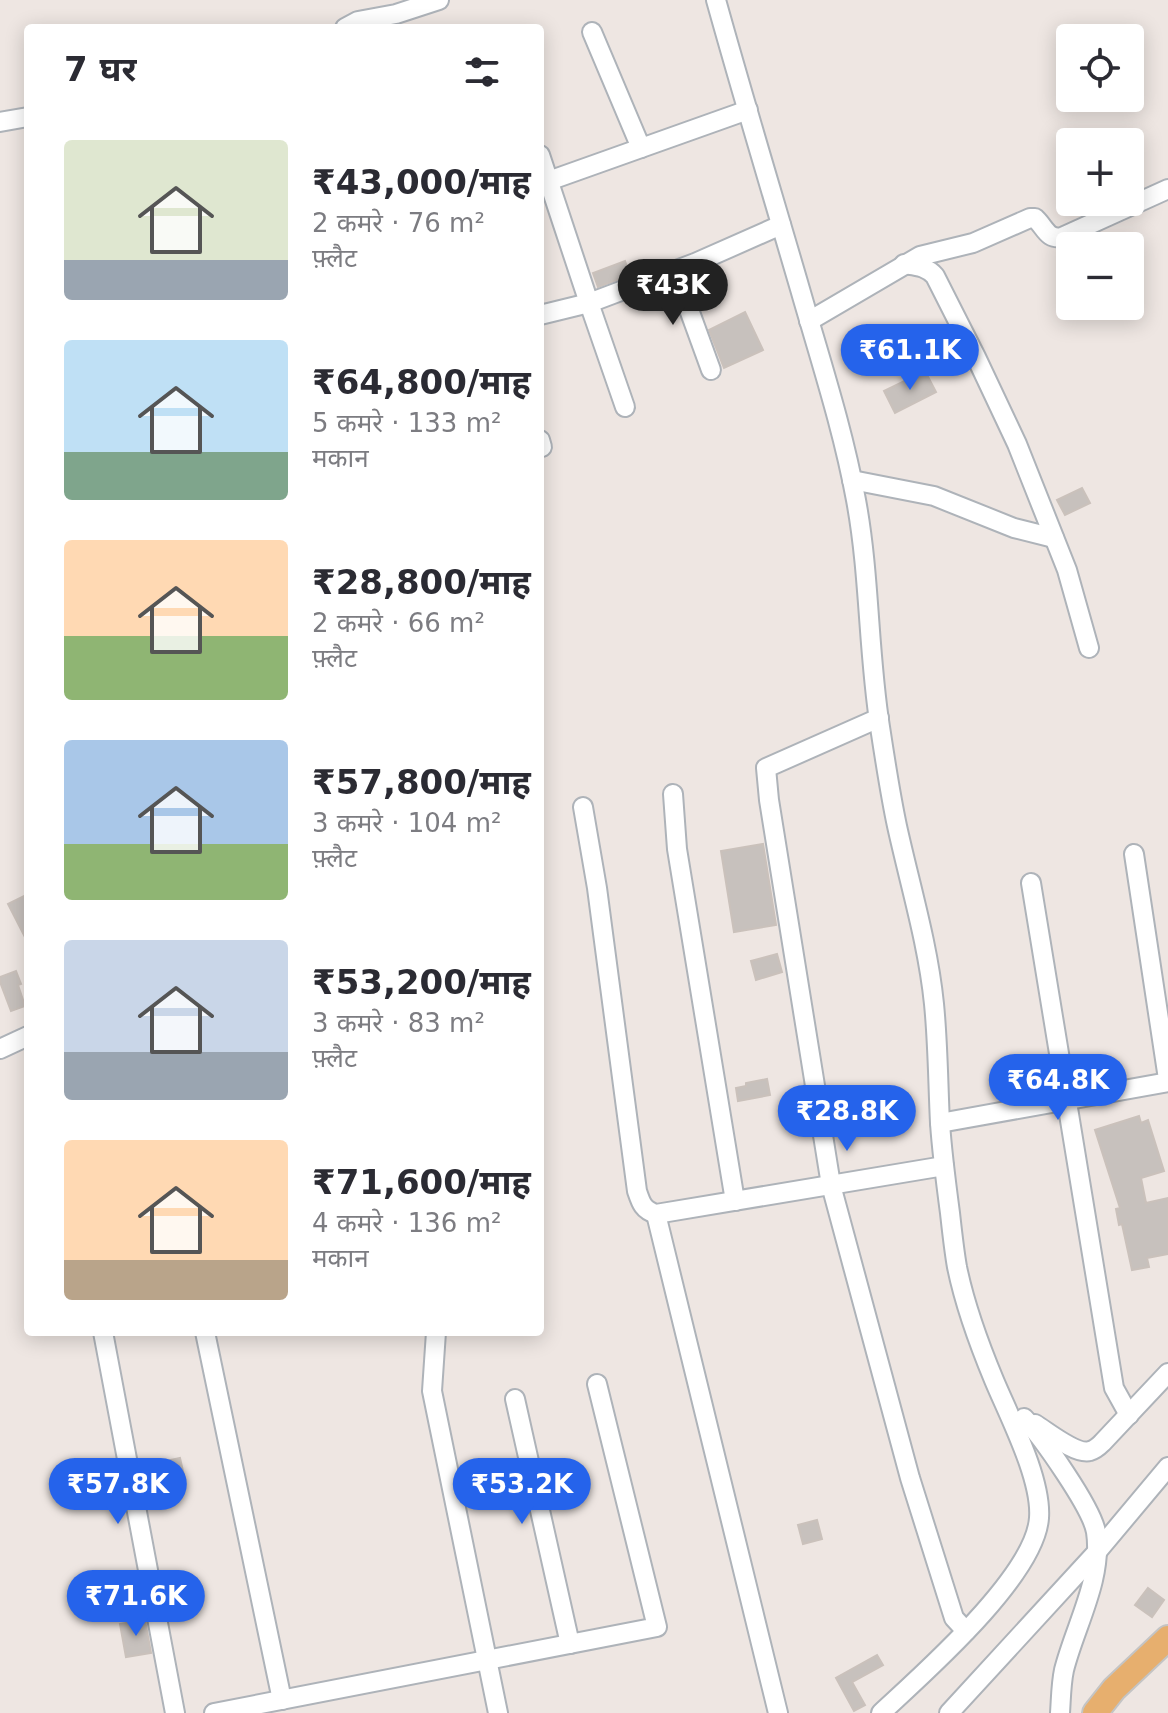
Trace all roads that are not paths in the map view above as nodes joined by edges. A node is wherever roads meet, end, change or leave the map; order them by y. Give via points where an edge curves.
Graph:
1 (439, 0) edge
2 (716, 0) edge
3 (352, 24) edge
4 (592, 32) dead end
5 (748, 110) junction
6 (24, 118) edge
7 (0, 122) edge
8 (641, 148) junction
9 (544, 183) edge
10 (1168, 189) edge
11 (781, 225) junction
12 (904, 264) junction
13 (675, 271) junction
14 (589, 303) junction
15 (544, 314) edge
16 (809, 321) junction
17 (711, 370) dead end
18 (625, 407) dead end
19 (852, 480) junction
20 (1054, 538) junction
21 (1089, 648) dead end
22 (879, 718) junction
23 (673, 794) dead end
24 (583, 807) dead end
25 (1134, 854) dead end
26 (1031, 883) dead end
27 (24, 1038) edge
28 (0, 1049) edge
29 (1168, 1080) edge
30 (1067, 1099) junction
31 (940, 1123) junction
32 (944, 1166) junction
33 (831, 1185) junction
34 (735, 1201) junction
35 (656, 1214) junction
36 (104, 1336) edge
37 (206, 1336) edge
38 (436, 1336) edge
39 (1168, 1373) edge
40 (597, 1384) dead end
41 (515, 1399) dead end
42 (1007, 1407) junction
43 (1129, 1415) junction
44 (1024, 1418) junction
45 (1168, 1467) edge
46 (1096, 1553) junction
47 (966, 1631) junction
48 (1168, 1638) edge
49 (570, 1644) junction
50 (487, 1660) junction
51 (277, 1705) edge
52 (175, 1713) edge
53 (214, 1713) edge
54 (498, 1713) edge
55 (778, 1713) edge
56 (881, 1713) edge
57 (949, 1713) edge
58 (1060, 1713) edge
59 (1095, 1713) edge

1 - 3 street
2 - 5 street
4 - 8 street
5 - 8 street
5 - 11 street
6 - 7 street
8 - 9 street
9 - 14 street
10 - 12 street via 1062,237 1050,237 1030,218
11 - 13 street
11 - 16 street
12 - 16 street
12 - 20 street via 929,269 939,283 997,400
13 - 14 street
13 - 17 street
14 - 15 street
14 - 18 street
16 - 19 street
19 - 20 street via 934,496
19 - 22 street
20 - 21 street
22 - 31 street via 934,1000
22 - 33 street via 766,768
23 - 34 street via 677,849
24 - 35 street via 637,1191 646,1211
25 - 29 street
26 - 30 street
27 - 28 street
29 - 30 street
30 - 31 street
30 - 43 street via 1114,1388
31 - 32 street
32 - 33 street
32 - 42 street via 957,1267 976,1334
33 - 34 street
33 - 47 street via 910,1478 954,1618
34 - 35 street
35 - 55 street
36 - 52 street
37 - 51 street
38 - 50 street via 432,1391
39 - 43 street
40 - 49 street via 657,1627
41 - 49 street
42 - 44 street
42 - 47 street via 1031,1472 1039,1519 1024,1559
43 - 44 street via 1092,1451 1081,1451
44 - 46 street via 1083,1503 1096,1530
45 - 46 street
46 - 57 street
46 - 58 street via 1064,1672
47 - 56 street
48 - 59 main road
49 - 50 street
50 - 51 street
50 - 54 street
51 - 53 street

